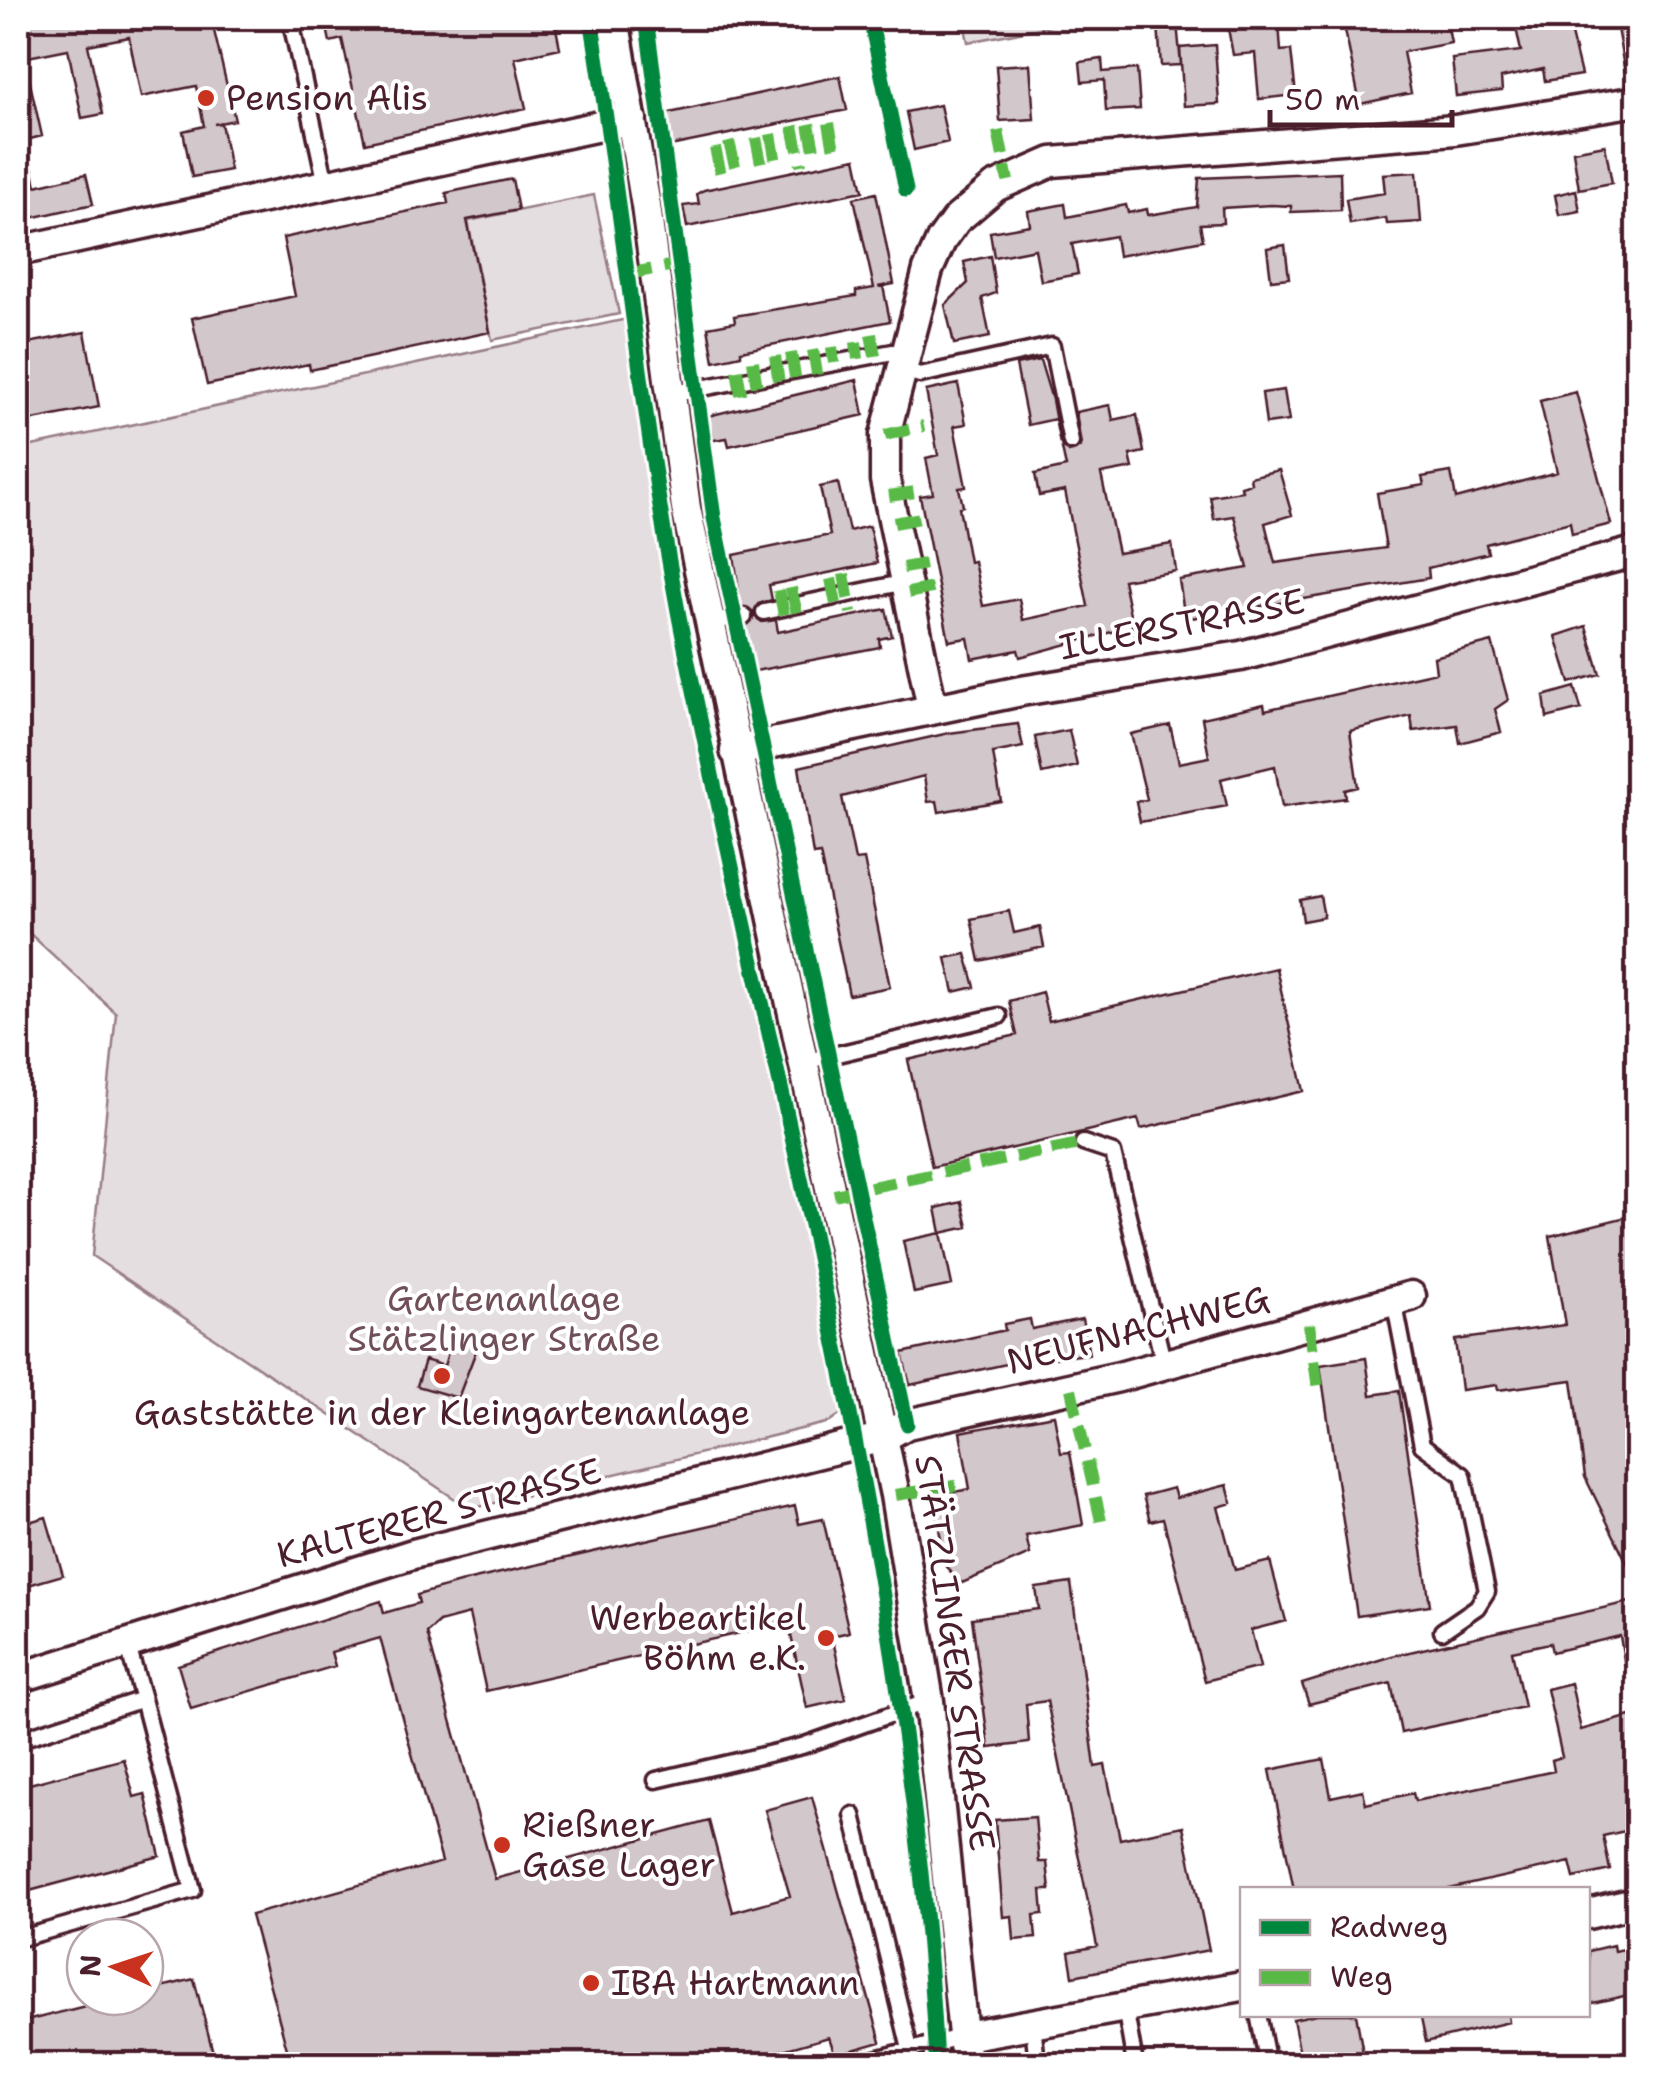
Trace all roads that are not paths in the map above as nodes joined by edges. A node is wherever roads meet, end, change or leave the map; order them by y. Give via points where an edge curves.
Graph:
1 (614, 18) edge
2 (291, 22) dead end
3 (1638, 100) edge
4 (632, 119) junction
5 (326, 184) junction
6 (18, 251) edge
7 (904, 363) junction
8 (670, 394) junction
9 (1071, 442) dead end
10 (1638, 551) edge
11 (906, 582) junction
12 (764, 612) dead end
13 (744, 616) dead end
14 (709, 623) junction
15 (932, 708) junction
16 (736, 751) junction
17 (999, 1016) dead end
18 (803, 1062) junction
19 (1082, 1143) dead end
20 (1402, 1298) joint
21 (1164, 1365) junction
22 (884, 1437) junction
23 (1442, 1631) dead end
24 (127, 1642) junction
25 (18, 1678) edge
26 (143, 1699) junction
27 (929, 1701) junction
28 (18, 1740) edge
29 (656, 1780) dead end
30 (853, 1814) dead end
31 (1638, 1902) edge
32 (1590, 1914) edge
33 (18, 1940) edge
34 (1240, 1986) edge
35 (1125, 2007) junction
36 (1259, 2017) edge
37 (1033, 2024) junction
38 (965, 2036) junction
39 (910, 2050) junction
40 (858, 2064) edge
41 (966, 2064) edge
42 (1038, 2064) edge
43 (1136, 2064) edge
44 (1268, 2064) edge

1 - 4 street, STÄTZLINGER STRASSE
2 - 5 lane
3 - 7 street via 1455,130 1052,162 995,187 956,220 928,270
4 - 5 street
4 - 8 street, STÄTZLINGER STRASSE
5 - 6 street
7 - 8 lane via 893,352
7 - 9 lane via 920,374 1052,346
7 - 11 street via 883,456
8 - 14 street, STÄTZLINGER STRASSE
10 - 15 street, ILLERSTRASSE via 1241,656
11 - 12 lane
11 - 15 street
13 - 14 lane
14 - 16 street, STÄTZLINGER STRASSE
15 - 16 street, ILLERSTRASSE
16 - 18 street, STÄTZLINGER STRASSE
17 - 18 lane
18 - 22 street, STÄTZLINGER STRASSE
19 - 21 lane via 1113,1153
20 - 21 street, NEUFNACHWEG
20 - 23 lane via 1422,1445 1463,1475 1486,1591 1477,1607
21 - 22 street, NEUFNACHWEG via 907,1424
22 - 24 street, KALTERER STRASSE via 414,1554
22 - 27 street, STÄTZLINGER STRASSE
24 - 25 street, KALTERER STRASSE
24 - 26 lane
26 - 28 lane
26 - 33 lane via 193,1890
27 - 29 lane via 802,1746
27 - 38 street, STÄTZLINGER STRASSE
30 - 39 lane
31 - 32 street
34 - 35 street
35 - 37 street
35 - 43 lane
36 - 44 lane
37 - 38 street
37 - 42 lane
38 - 39 lane
38 - 41 street, STÄTZLINGER STRASSE
39 - 40 lane

